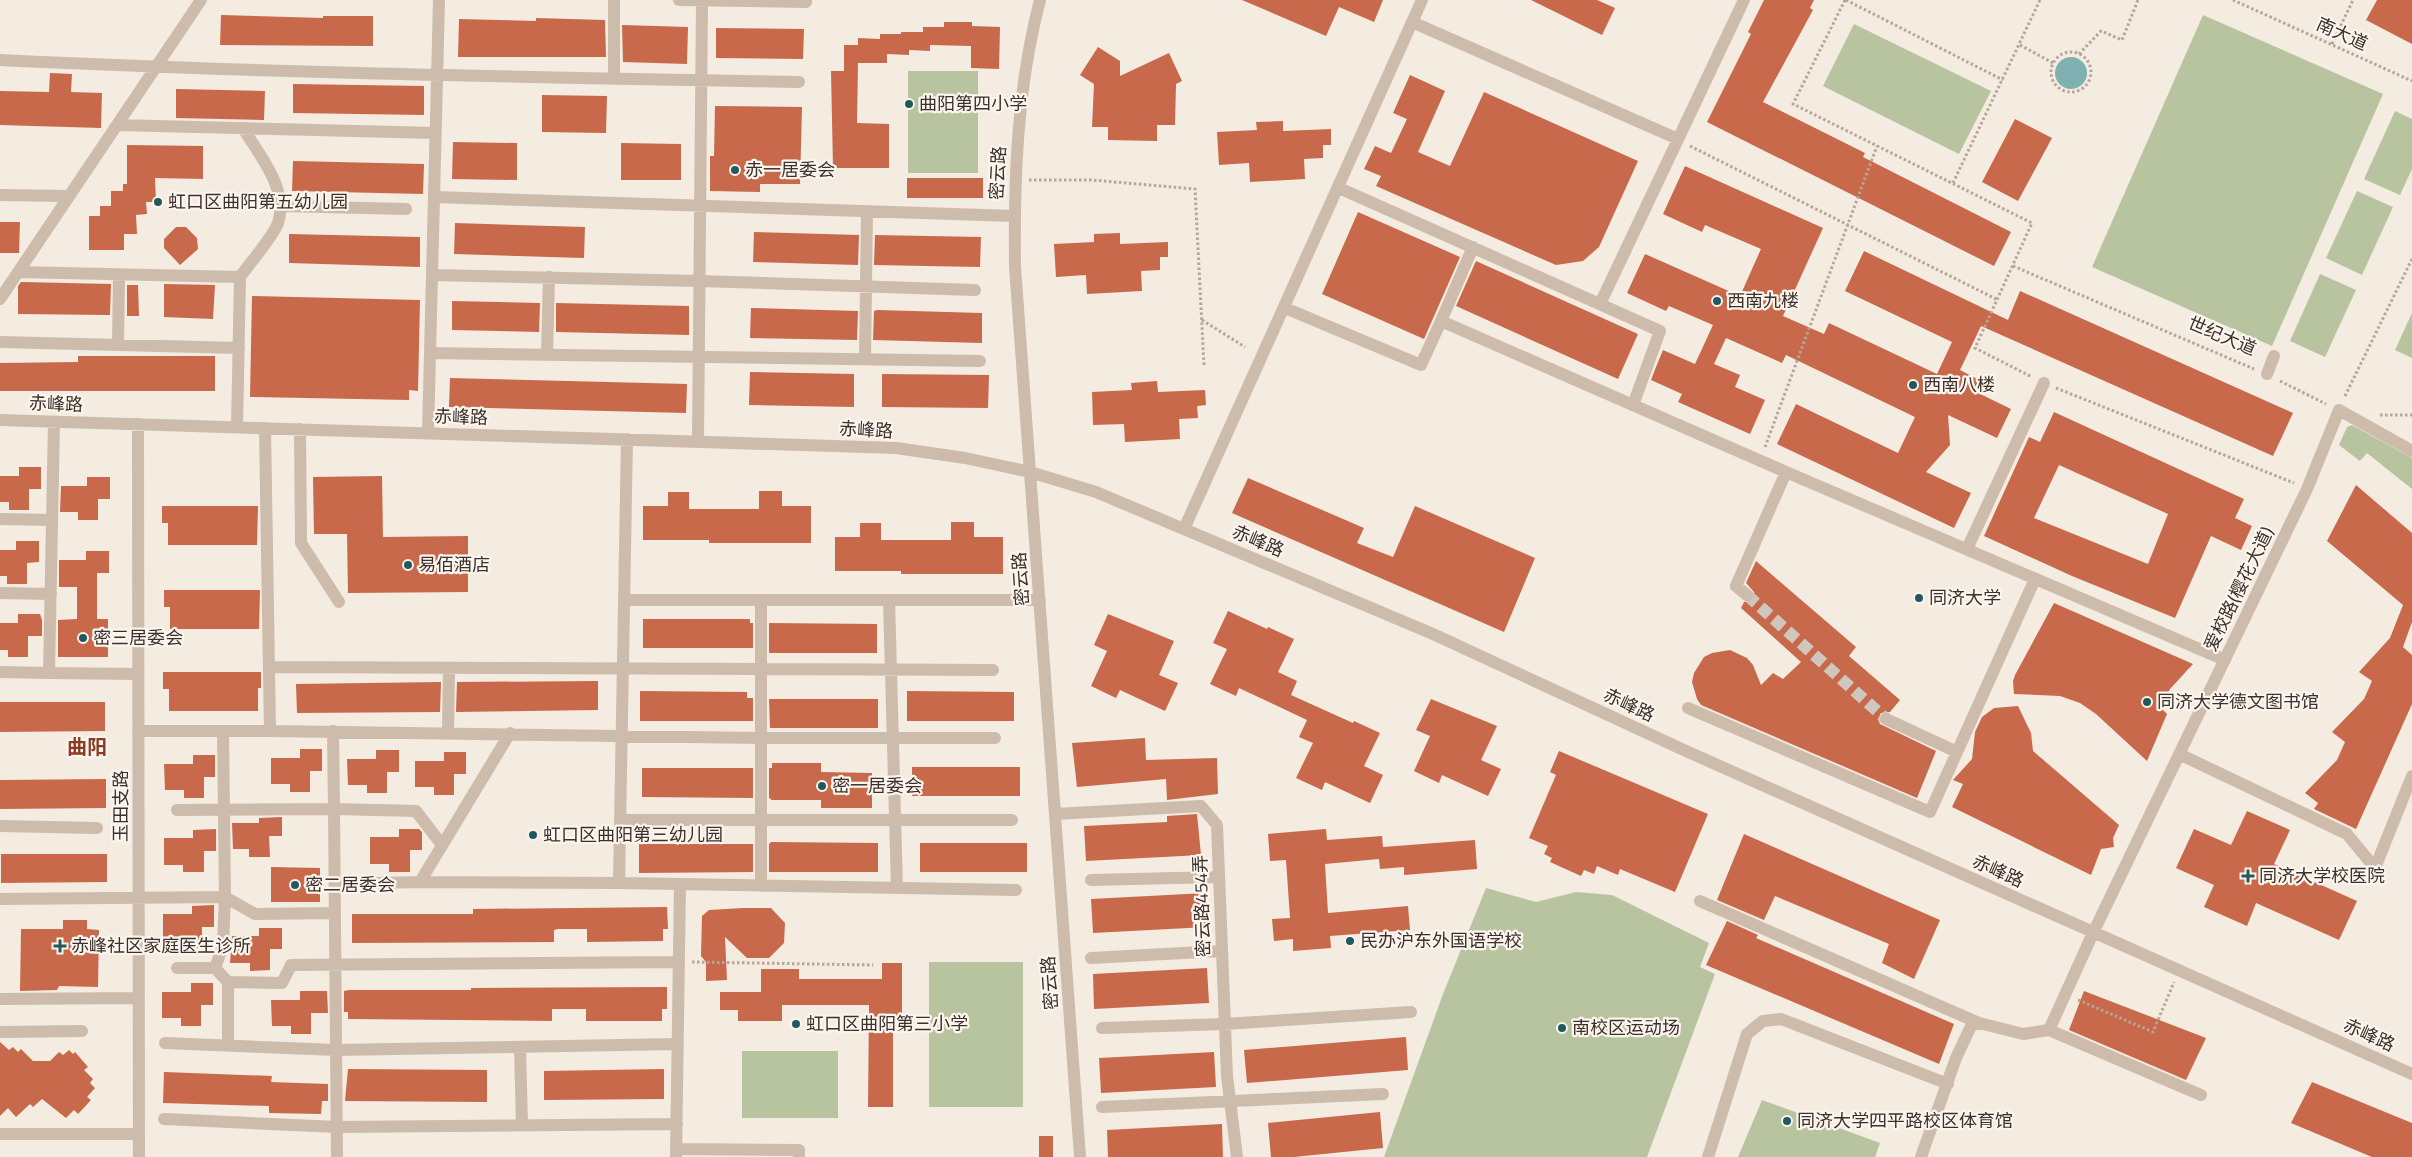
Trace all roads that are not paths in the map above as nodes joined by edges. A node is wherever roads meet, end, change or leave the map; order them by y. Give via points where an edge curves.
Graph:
1 (201, 0) edge
2 (439, 0) edge
3 (614, 0) edge
4 (679, 0) edge
5 (702, 0) edge
6 (806, 0) edge
7 (1040, 0) edge
8 (1422, 0) edge
9 (1744, 0) edge
10 (1412, 22) junction
11 (0, 60) edge
12 (156, 68) junction
13 (437, 75) junction
14 (614, 78) junction
15 (701, 80) junction
16 (799, 82) dead end
17 (117, 125) junction
18 (243, 128) junction
19 (436, 133) junction
20 (1678, 139) junction
21 (1339, 188) junction
22 (0, 195) edge
23 (68, 196) junction
24 (434, 197) junction
25 (700, 205) junction
26 (280, 206) junction
27 (406, 210) dead end
28 (867, 211) junction
29 (1014, 216) junction
30 (1472, 247) junction
31 (18, 272) junction
32 (119, 274) junction
33 (433, 274) junction
34 (240, 277) junction
35 (548, 277) junction
36 (700, 281) junction
37 (866, 286) junction
38 (975, 290) dead end
39 (0, 299) edge
40 (1600, 304) junction
41 (1285, 308) junction
42 (1441, 320) junction
43 (0, 342) edge
44 (118, 345) junction
45 (239, 348) junction
46 (430, 353) junction
47 (547, 354) junction
48 (700, 356) junction
49 (2274, 356) dead end
50 (865, 359) junction
51 (980, 361) dead end
52 (2267, 374) road end
53 (2044, 383) road end
54 (1633, 405) junction
55 (0, 420) edge
56 (54, 422) junction
57 (138, 424) junction
58 (237, 427) junction
59 (265, 428) junction
60 (300, 429) junction
61 (428, 433) junction
62 (627, 439) junction
63 (698, 441) junction
64 (2412, 451) edge
65 (1030, 472) junction
66 (1786, 472) junction
67 (0, 519) edge
68 (52, 520) junction
69 (1184, 529) junction
70 (1968, 549) junction
71 (2035, 579) junction
72 (0, 593) edge
73 (50, 594) junction
74 (1746, 595) tunnel mouth
75 (624, 600) junction
76 (761, 600) junction
77 (889, 600) junction
78 (1040, 600) junction
79 (338, 602) dead end
80 (2225, 660) junction
81 (269, 667) junction
82 (449, 669) junction
83 (761, 669) junction
84 (623, 670) junction
85 (891, 670) junction
86 (993, 670) dead end
87 (0, 672) edge
88 (49, 673) junction
89 (138, 674) junction
90 (1688, 708) dead end
91 (1886, 720) tunnel mouth
92 (138, 731) junction
93 (223, 731) junction
94 (270, 731) junction
95 (333, 731) junction
96 (448, 732) junction
97 (510, 733) junction
98 (622, 734) junction
99 (761, 738) junction
100 (893, 738) junction
101 (995, 738) dead end
102 (1956, 752) junction
103 (2179, 754) junction
104 (2412, 776) edge
105 (223, 809) junction
106 (334, 809) junction
107 (177, 810) dead end
108 (1055, 814) junction
109 (621, 820) junction
110 (761, 820) junction
111 (895, 820) junction
112 (1012, 820) dead end
113 (0, 826) edge
114 (97, 828) dead end
115 (442, 845) junction
116 (1218, 877) junction
117 (1091, 880) dead end
118 (420, 882) junction
119 (335, 884) junction
120 (620, 884) junction
121 (680, 884) junction
122 (761, 886) junction
123 (897, 888) junction
124 (1016, 890) dead end
125 (225, 897) junction
126 (0, 899) edge
127 (139, 899) junction
128 (1700, 901) dead end
129 (335, 914) junction
130 (2093, 932) junction
131 (1221, 951) junction
132 (1091, 958) dead end
133 (679, 962) junction
134 (335, 965) junction
135 (177, 968) dead end
136 (215, 968) junction
137 (228, 982) junction
138 (139, 998) junction
139 (0, 999) edge
140 (1412, 1012) dead end
141 (1979, 1023) junction
142 (1224, 1024) junction
143 (1102, 1028) dead end
144 (2049, 1030) junction
145 (0, 1032) edge
146 (82, 1032) dead end
147 (165, 1043) dead end
148 (678, 1044) junction
149 (228, 1046) junction
150 (520, 1047) junction
151 (336, 1050) junction
152 (2412, 1074) edge
153 (1948, 1084) junction
154 (1383, 1094) dead end
155 (2201, 1095) dead end
156 (1230, 1102) junction
157 (1102, 1106) dead end
158 (164, 1119) dead end
159 (677, 1124) junction
160 (522, 1125) junction
161 (337, 1127) junction
162 (0, 1134) edge
163 (139, 1134) junction
164 (676, 1153) edge
165 (701, 1153) edge
166 (139, 1157) edge
167 (337, 1157) edge
168 (799, 1157) edge
169 (1080, 1157) edge
170 (1237, 1157) edge
171 (1708, 1157) edge
172 (1922, 1157) edge

1 - 12 street
2 - 13 street
3 - 14 street
4 - 5 street
5 - 6 street
5 - 15 street
7 - 29 street, 密云路 via 1027,57 1014,180
8 - 10 street
9 - 20 street
10 - 20 street
10 - 21 street
11 - 12 street
12 - 13 street
12 - 17 street
13 - 14 street
13 - 19 street
14 - 15 street
15 - 16 street
15 - 25 street
17 - 18 street
17 - 23 street
18 - 19 street
18 - 26 street via 278,187
19 - 24 street
20 - 40 street
21 - 30 street
21 - 41 street
22 - 23 street
23 - 31 street
24 - 25 street
24 - 33 street
25 - 28 street
25 - 36 street
26 - 27 street
26 - 34 street via 277,224
28 - 29 street
28 - 37 street
29 - 65 street, 密云路 via 1015,276
30 - 40 street
30 - 42 street
31 - 32 street
31 - 39 street
32 - 34 street
32 - 44 street
33 - 35 street
33 - 46 street
34 - 45 street
35 - 36 street
35 - 47 street
36 - 37 street
36 - 48 street
37 - 38 street
37 - 50 street
40 - 54 street via 1660,331
41 - 42 street via 1421,365
41 - 69 street
42 - 54 street
43 - 44 street
44 - 45 street
45 - 58 street
46 - 47 street
46 - 61 street
47 - 48 street
48 - 50 street
48 - 63 street
49 - 52 street
50 - 51 street
53 - 70 street
54 - 66 street
55 - 56 street, 赤峰路
56 - 57 street, 赤峰路
56 - 68 street
57 - 58 street, 赤峰路
57 - 89 street, 玉田支路
58 - 59 street, 赤峰路
59 - 60 street, 赤峰路
59 - 81 street
60 - 61 street, 赤峰路
60 - 79 street via 301,543
61 - 62 street, 赤峰路
62 - 63 street, 赤峰路
62 - 75 street
63 - 65 street, 赤峰路 via 896,448
64 - 80 street, 爱校路(樱花大道) via 2339,410 2307,488
65 - 69 street, 赤峰路 via 1096,492
65 - 78 street, 密云路
66 - 70 street
66 - 74 street via 1736,586
67 - 68 street
68 - 73 street
69 - 130 street, 赤峰路 via 1433,634 1694,755
70 - 71 street
71 - 80 street
71 - 102 street
72 - 73 street
73 - 88 street
75 - 76 street
75 - 84 street
76 - 77 street
76 - 83 street
77 - 78 street
77 - 85 street
78 - 108 street, 密云路
80 - 103 street, 爱校路(樱花大道)
81 - 82 street
81 - 94 street
82 - 84 street
82 - 96 street
83 - 84 street
83 - 85 street
83 - 99 street
84 - 98 street
85 - 86 street
85 - 100 street
87 - 88 street
88 - 89 street
89 - 92 street, 玉田支路
90 - 102 street via 1930,812
91 - 102 street
92 - 93 street
92 - 127 street, 玉田支路
93 - 94 street
93 - 105 street
94 - 95 street
95 - 96 street
95 - 106 street
96 - 97 street
97 - 98 street
97 - 115 street
98 - 99 street
98 - 109 street
99 - 100 street
99 - 110 street
100 - 101 street
100 - 111 street
103 - 104 street via 2347,834 2375,868
103 - 130 street, 爱校路(樱花大道)
105 - 106 street
105 - 107 street
105 - 125 street
106 - 115 street via 416,811
106 - 119 street
108 - 116 street, 密云路454弄 via 1202,806 1217,825
108 - 169 street, 密云路
109 - 110 street
109 - 120 street
110 - 111 street
110 - 122 street
111 - 112 street
111 - 123 street
113 - 114 street
115 - 118 street
116 - 117 street
116 - 131 street, 密云路454弄
118 - 119 street
118 - 120 street
119 - 129 street
120 - 121 street
121 - 122 street
121 - 133 street
122 - 123 street
123 - 124 street
125 - 127 street
125 - 129 street via 255,914
125 - 136 street via 223,946
126 - 127 street
127 - 138 street, 玉田支路
128 - 141 street
129 - 134 street
130 - 144 street, 爱校路(樱花大道)
130 - 152 street, 赤峰路
131 - 132 street
131 - 142 street, 密云路454弄
133 - 134 street
133 - 148 street
134 - 137 street via 292,965 282,983
134 - 151 street
135 - 136 street
136 - 137 street
137 - 149 street
138 - 139 street
138 - 163 street, 玉田支路
140 - 142 street
141 - 144 street via 2023,1034
141 - 153 street via 1971,1026
142 - 143 street
142 - 156 street, 密云路454弄
144 - 155 street
145 - 146 street
147 - 149 street
148 - 150 street
148 - 159 street
149 - 151 street
150 - 151 street
150 - 160 street
151 - 161 street
153 - 171 street via 1781,1019 1763,1022 1746,1034
153 - 172 street
154 - 156 street
156 - 157 street
156 - 170 street, 密云路454弄
158 - 161 street
159 - 160 street
159 - 164 street
160 - 161 street
161 - 167 street
162 - 163 street
163 - 166 street, 玉田支路
164 - 165 street
165 - 168 street via 799,1150

